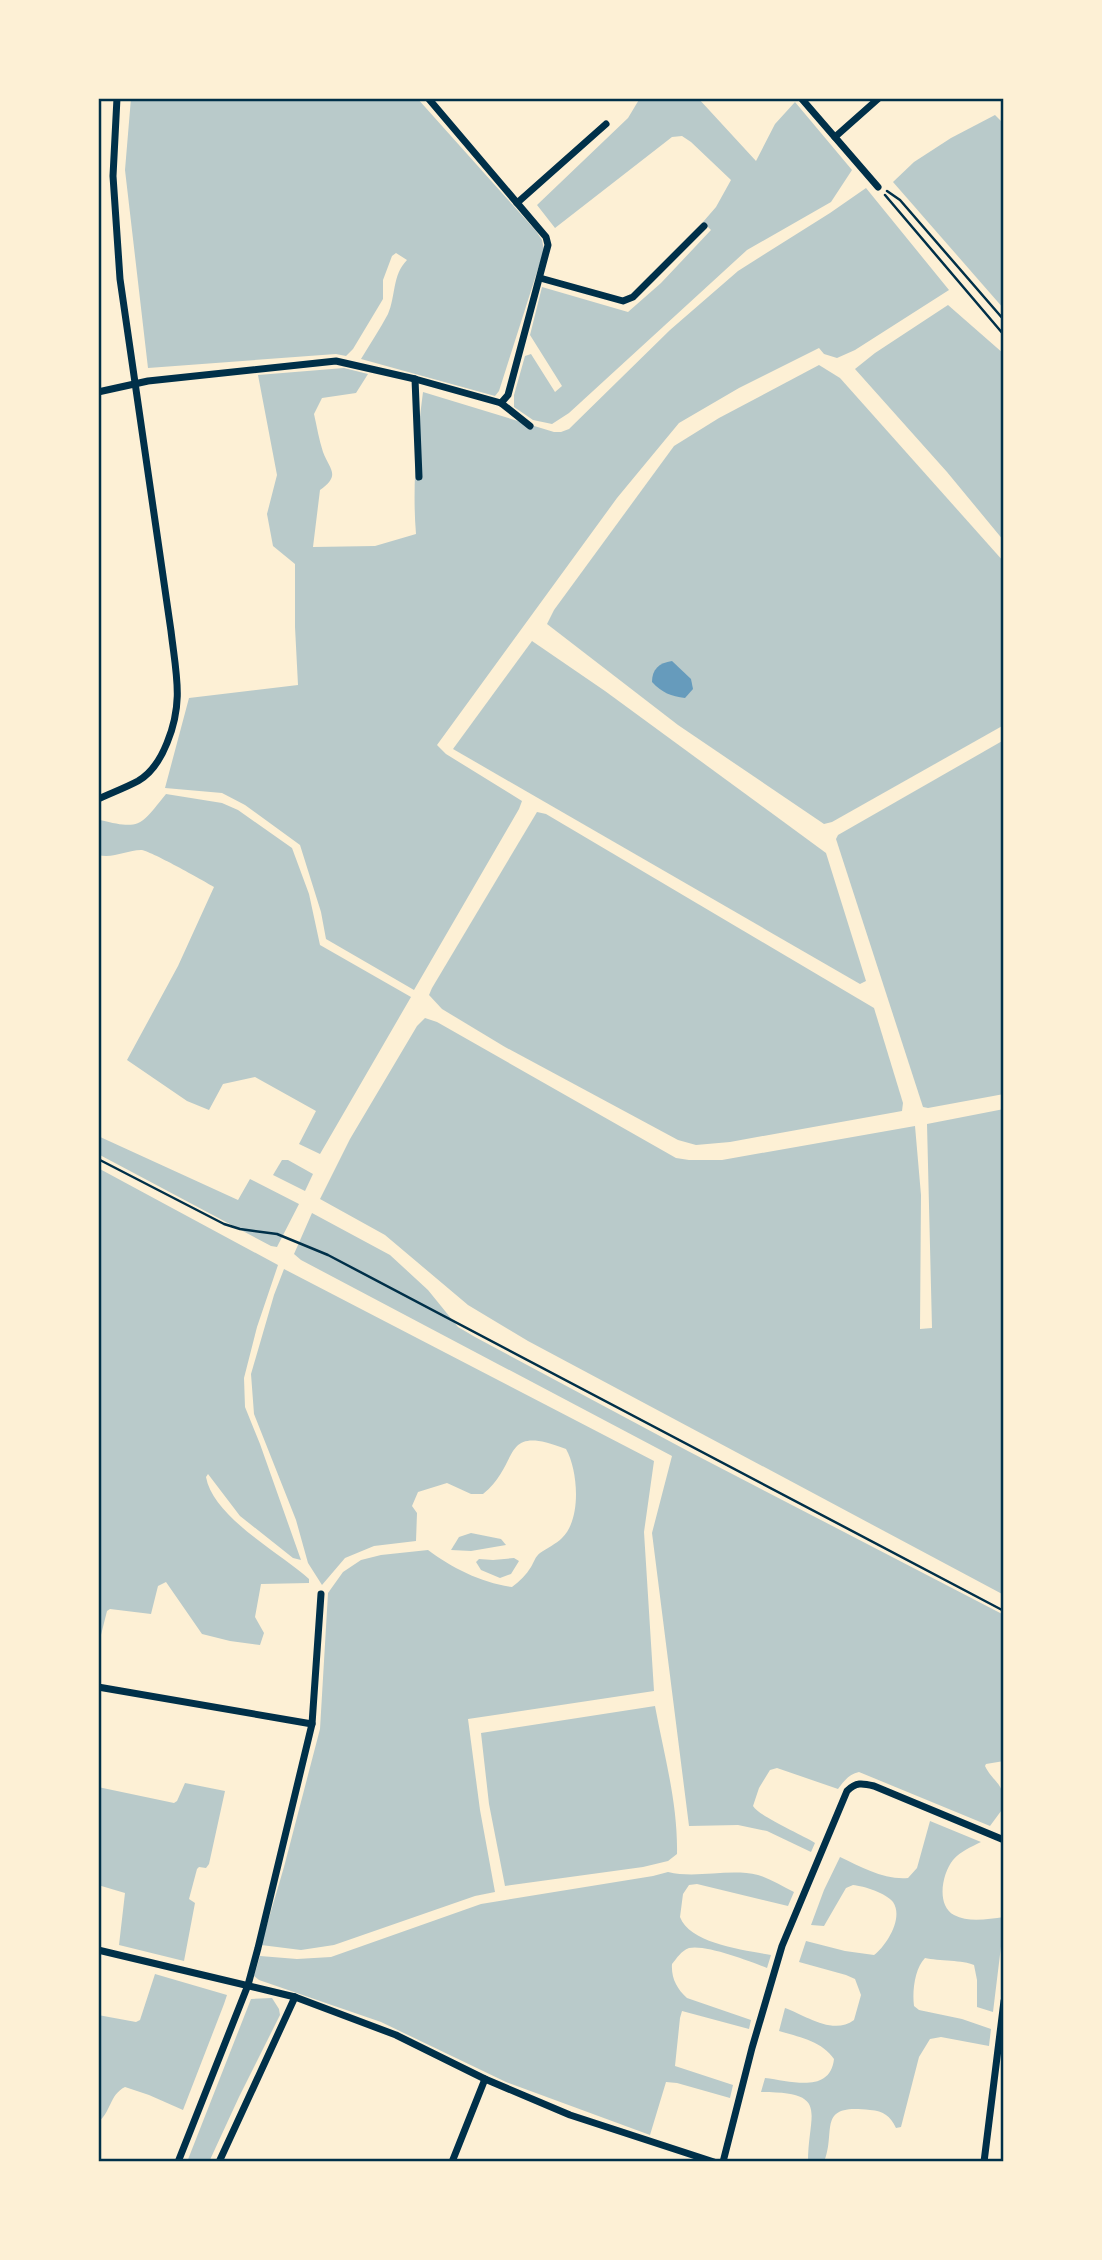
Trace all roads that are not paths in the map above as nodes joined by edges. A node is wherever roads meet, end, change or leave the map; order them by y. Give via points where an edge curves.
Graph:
1 (117, 98) edge
2 (428, 98) edge
3 (801, 98) edge
4 (879, 98) edge
5 (606, 124) dead end
6 (835, 137) junction
7 (878, 187) road end
8 (517, 203) junction
9 (704, 226) dead end
10 (540, 278) junction
11 (415, 379) junction
12 (134, 384) junction
13 (98, 392) edge
14 (501, 403) junction
15 (530, 426) dead end
16 (419, 477) dead end
17 (98, 799) edge
18 (321, 1594) dead end
19 (98, 1687) edge
20 (312, 1724) junction
21 (1004, 1840) edge
22 (98, 1951) edge
23 (248, 1985) junction
24 (295, 1997) junction
25 (1004, 2001) edge
26 (485, 2079) junction
27 (178, 2162) edge
28 (219, 2162) edge
29 (452, 2162) edge
30 (713, 2162) edge
31 (723, 2162) edge
32 (984, 2162) edge

1 - 12 street via 113,176
2 - 8 street
3 - 6 street
4 - 6 street
5 - 8 street
6 - 7 street
8 - 10 street via 546,237
9 - 10 street via 633,298 623,300
10 - 14 street via 509,395
11 - 12 street via 336,361
11 - 14 street
11 - 16 street
12 - 13 street
12 - 17 street via 171,631 178,709 160,761 139,780
14 - 15 street
18 - 20 street
19 - 20 street
20 - 23 street
21 - 31 street via 874,1786 853,1784 846,1791 782,1946
22 - 23 street
23 - 24 street
23 - 27 street
24 - 26 street via 396,2035
24 - 28 street
25 - 32 street
26 - 29 street
26 - 30 street via 570,2115

